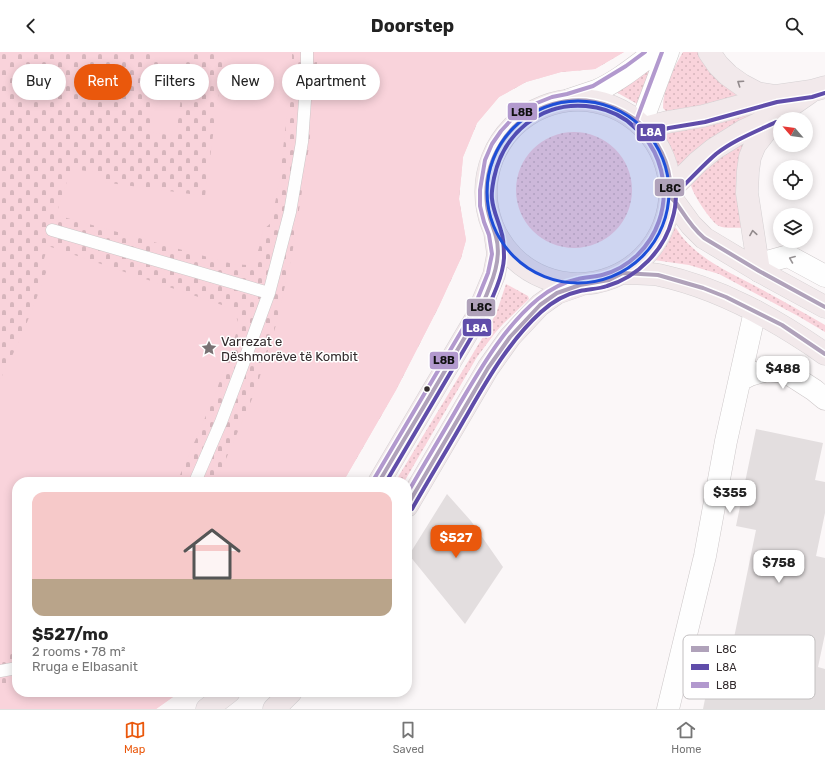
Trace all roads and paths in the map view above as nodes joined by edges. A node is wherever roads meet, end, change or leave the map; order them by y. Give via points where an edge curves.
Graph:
1 (307, 52) edge
2 (655, 52) edge
3 (668, 52) edge
4 (710, 52) edge
5 (818, 89) edge
6 (569, 100) junction
7 (778, 105) junction
8 (643, 126) junction
9 (670, 193) junction
10 (52, 230) dead end
11 (495, 233) junction
12 (759, 271) junction
13 (623, 273) junction
14 (825, 276) edge
15 (580, 285) junction
16 (269, 293) junction
17 (825, 307) edge
18 (755, 311) junction
19 (825, 354) edge
20 (740, 380) junction
21 (825, 399) edge
22 (197, 477) edge
23 (382, 477) edge
24 (412, 497) edge
25 (686, 635) edge
26 (683, 647) edge
27 (12, 669) edge
28 (0, 671) edge
29 (223, 697) edge
30 (286, 697) edge
31 (275, 708) edge
32 (207, 709) edge
33 (668, 709) edge

1 - 16 lane via 302,142 290,212
2 - 6 street via 607,85
3 - 8 street
7 -> 4 main road via 728,75
5 - 7 main road
6 - 8 main road via 584,100 613,106
6 - 11 main road via 547,105 528,115 505,135 497,147 491,161 486,190 486,205
7 - 8 main road
7 - 9 main road via 714,148
12 -> 7 main road via 747,192 748,171 755,145
8 - 9 main road via 663,156 668,169
9 - 12 main road via 691,226 704,238
9 - 13 main road via 664,227 656,241 647,254
10 - 16 lane
11 - 15 main road via 512,258 536,275 565,284
11 - 23 main road via 498,254 494,275 476,318
14 -> 12 street via 788,256 770,261
12 - 17 main road
13 - 15 main road via 609,280
13 - 18 main road via 658,275 676,280 726,297
15 - 24 main road via 557,293 540,305 510,337 488,368
16 - 22 lane via 221,422
18 - 19 main road via 782,325
18 - 20 street
20 - 21 street via 766,370 786,372
20 - 25 street via 705,556
26 - 33 street
27 - 28 lane
29 - 32 main road
30 - 31 main road

